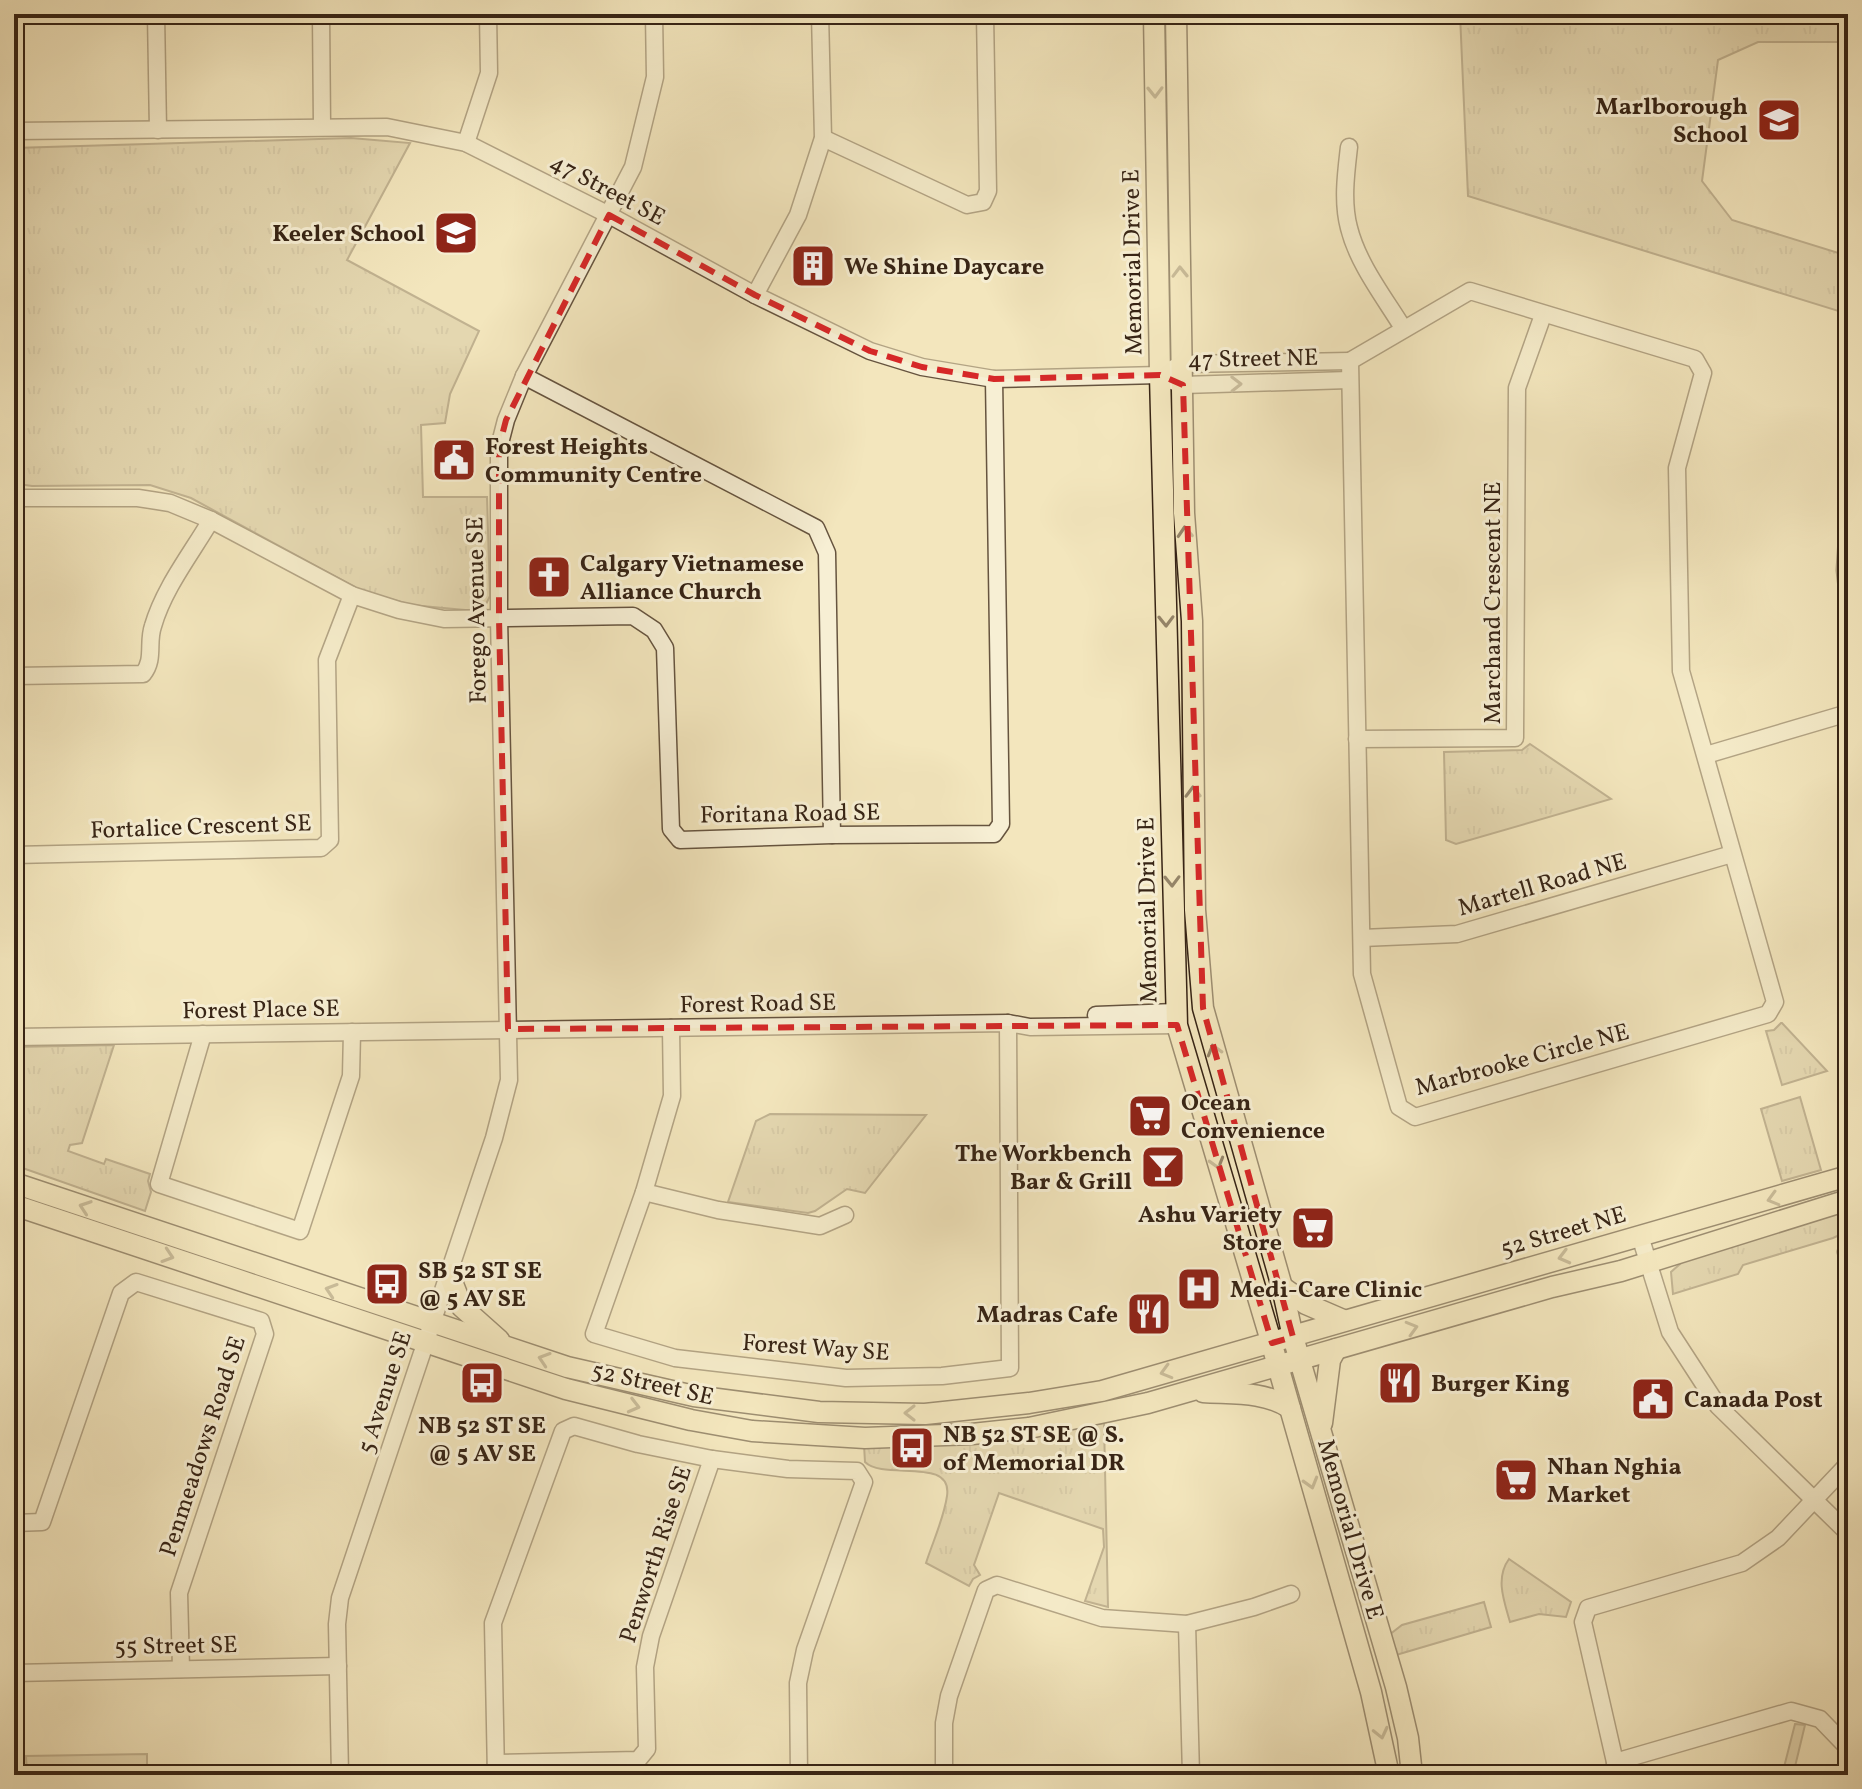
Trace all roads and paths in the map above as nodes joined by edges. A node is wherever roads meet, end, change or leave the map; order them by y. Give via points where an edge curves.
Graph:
1 (156, 14) edge
2 (321, 14) edge
3 (488, 14) edge
4 (654, 14) edge
5 (820, 14) edge
6 (985, 14) edge
7 (1154, 14) edge
8 (1176, 14) edge
9 (322, 126) junction
10 (158, 130) junction
11 (14, 131) edge
12 (823, 138) junction
13 (466, 143) junction
14 (1349, 147) dead end
15 (609, 215) junction
16 (755, 295) junction
17 (1543, 315) junction
18 (1403, 328) junction
19 (1350, 361) junction
20 (1160, 375) junction
21 (1182, 375) junction
22 (524, 376) junction
23 (994, 379) junction
24 (1349, 380) junction
25 (14, 498) edge
26 (211, 520) junction
27 (1848, 524) edge
28 (352, 595) junction
29 (1848, 597) edge
30 (499, 618) junction
31 (14, 676) edge
32 (1848, 713) edge
33 (1357, 739) junction
34 (1706, 755) junction
35 (832, 835) junction
36 (1732, 854) junction
37 (14, 855) edge
38 (1362, 938) junction
39 (1176, 1019) junction
40 (1008, 1023) junction
41 (671, 1028) junction
42 (508, 1029) junction
43 (352, 1032) junction
44 (203, 1034) junction
45 (14, 1037) edge
46 (1848, 1176) edge
47 (14, 1183) edge
48 (644, 1192) junction
49 (1848, 1200) edge
50 (14, 1205) edge
51 (845, 1215) dead end
52 (1640, 1236) junction
53 (1848, 1249) edge
54 (1848, 1258) edge
55 (1647, 1263) junction
56 (449, 1274) junction
57 (1282, 1287) junction
58 (1256, 1290) junction
59 (1343, 1320) junction
60 (429, 1332) junction
61 (1293, 1337) junction
62 (1272, 1343) junction
63 (508, 1348) junction
64 (1336, 1349) junction
65 (1241, 1351) junction
66 (1299, 1359) junction
67 (1278, 1365) junction
68 (1191, 1392) junction
69 (1290, 1408) junction
70 (1321, 1432) junction
71 (712, 1459) junction
72 (1848, 1464) edge
73 (1813, 1500) junction
74 (14, 1523) edge
75 (1848, 1533) edge
76 (1291, 1594) dead end
77 (1187, 1624) junction
78 (338, 1666) junction
79 (181, 1669) junction
80 (14, 1673) edge
81 (14, 1728) edge
82 (1848, 1748) edge
83 (1615, 1768) edge
84 (496, 1769) edge
85 (15, 1775) edge
86 (340, 1775) edge
87 (799, 1775) edge
88 (944, 1775) edge
89 (1191, 1775) edge
90 (1389, 1775) edge
91 (1412, 1775) edge

1 - 10 street
2 - 9 street
3 - 13 street via 489,73
4 - 15 street, Forego Avenue SE via 655,77 643,135
5 - 12 street
6 - 12 street via 988,191 983,202 967,205
7 -> 20 main road, Memorial Drive E
21 -> 8 main road, Memorial Drive E
9 - 10 street, 47 Street SE
9 - 13 street, 47 Street SE via 387,127
10 - 11 street, 47 Street SE
12 - 16 street via 798,215
13 - 15 street, 47 Street SE
14 - 18 street via 1348,227
15 - 16 street, 47 Street SE
15 - 22 street, Forego Avenue SE
16 - 23 street, 47 Street SE via 870,351 922,367
17 - 18 street, Marbrooke Circle NE via 1470,291
17 - 33 street, Marchand Crescent NE via 1517,388 1515,738
17 - 34 street, Marbrooke Circle NE via 1695,359 1703,373 1677,468 1681,671
18 - 19 street, Marbrooke Circle NE
19 - 21 street, 47 Street NE
19 - 24 street, Marbrooke Circle NE
20 - 21 street, 47 Street NE
20 - 23 street, 47 Street SE
20 -> 39 main road, Memorial Drive E
21 -> 24 street, 47 Street NE
57 -> 21 main road, Memorial Drive E via 1203,1008 1195,910 1192,621
22 - 30 street, Forego Avenue SE via 499,447
22 - 35 street via 816,528 827,553
23 - 35 street, Foritana Road SE via 1001,824 994,834
24 - 33 street, Marbrooke Circle NE
25 - 26 street, Foritana Road SE via 138,498 170,503
26 - 28 street, Foritana Road SE
26 - 31 street via 164,598 151,629 150,665 143,674
27 - 29 street
28 - 30 street, Foritana Road SE via 444,619
28 - 37 street, Fortalice Crescent SE via 327,660 330,840 321,848
30 - 35 street, Foritana Road SE via 633,616 654,630 665,648 671,829 680,840
30 - 42 street, Forego Avenue SE
32 - 34 street
33 - 38 street, Marbrooke Circle NE
34 - 36 street, Marbrooke Circle NE
36 - 38 street, Martell Road NE via 1457,934
36 - 38 street, Marbrooke Circle NE via 1775,1002 1768,1014 1415,1117 1399,1107 1362,974
39 - 40 street, Forest Road SE via 1029,1017
39 -> 58 main road, Memorial Drive E
40 - 41 street, Forest Road SE
40 - 48 street, Forest Way SE via 1010,1368 846,1378 675,1358 594,1334
41 - 42 street, Forest Road SE
41 - 48 street, Forest Way SE via 672,1096
42 - 43 street, Forest Place SE
42 - 56 street, 5 Avenue SE via 509,1080 502,1112
43 - 44 street, Forest Place SE
43 - 44 street via 351,1076 300,1231 159,1184
44 - 45 street, Forest Place SE
46 -> 52 main road, 52 Street NE
60 -> 47 main road, 52 Street SE
48 - 51 street via 820,1226
49 - 55 main road
50 -> 60 main road, 52 Street SE
52 - 55 street
52 -> 59 main road, 52 Street NE
53 - 54 street
64 -> 55 main road
55 - 73 street via 1670,1332 1707,1391
56 - 60 street, 5 Avenue SE
56 - 63 main road via 462,1307
57 - 59 main road
57 - 61 main road, Memorial Drive E
58 - 62 main road, Memorial Drive E
58 - 65 main road via 1253,1326
59 - 61 main road, 52 Street NE
60 - 63 main road, 52 Street SE
60 -> 68 main road, 52 Street SE via 566,1389 752,1431 928,1437 1029,1428
60 - 78 street, 5 Avenue SE via 340,1598
61 - 62 main road, 52 Street SE
61 - 66 main road, Memorial Drive E
62 - 65 main road, 52 Street SE
62 - 67 main road, Memorial Drive E
65 -> 63 main road, 52 Street SE via 1102,1391 925,1414 755,1406 634,1383
64 - 66 main road
64 - 70 main road
66 - 67 main road, 52 Street SE
66 - 70 main road, Memorial Drive E
67 - 68 main road, 52 Street SE
67 - 69 main road, Memorial Drive E
68 - 69 main road via 1260,1395
69 -> 90 main road, Memorial Drive E via 1371,1692
70 - 91 main road, Memorial Drive E via 1396,1687
71 - 84 street, Penworth Rise SE via 651,1636 645,1667 647,1749 638,1760
71 - 84 street via 574,1426 563,1431 493,1623
71 - 87 street via 857,1471 864,1482 805,1650 798,1683
72 - 73 street
73 - 75 street
73 - 83 street via 1778,1538 1742,1563 1588,1608 1583,1622
74 - 79 street, Penmeadows Road SE via 42,1522 121,1293 136,1282 261,1321 265,1334 179,1593
76 - 77 street
77 - 88 street via 1114,1621 997,1585 986,1590 949,1696
77 - 89 street
78 - 79 street, 55 Street SE
78 - 86 street, 5 Avenue SE
79 - 80 street, 55 Street SE
81 - 85 street
82 - 83 street via 1820,1719 1791,1711

